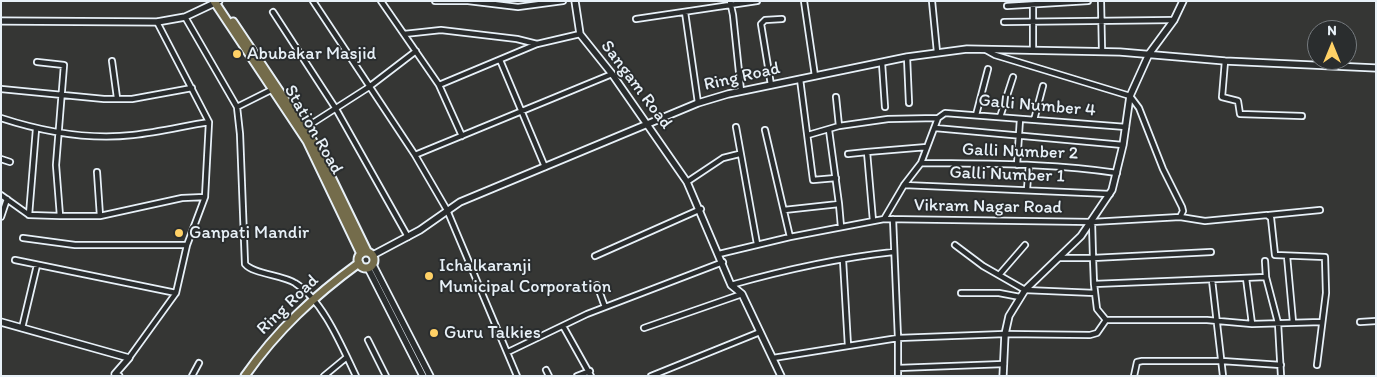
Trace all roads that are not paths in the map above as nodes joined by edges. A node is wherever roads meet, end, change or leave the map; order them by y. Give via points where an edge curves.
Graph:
1 (313, 1) edge
2 (381, 1) edge
3 (435, 1) edge
4 (467, 1) edge
5 (563, 1) edge
6 (575, 1) edge
7 (757, 1) edge
8 (804, 1) edge
9 (932, 1) edge
10 (1088, 1) edge
11 (1102, 1) edge
12 (1183, 1) edge
13 (216, 2) edge
14 (730, 3) edge
15 (1033, 5) junction
16 (1007, 6) dead end
17 (274, 12) dead end
18 (685, 12) junction
19 (185, 17) junction
20 (636, 19) dead end
21 (782, 19) dead end
22 (1174, 20) junction
23 (1, 21) edge
24 (157, 22) junction
25 (1004, 22) dead end
26 (1034, 22) junction
27 (1102, 22) junction
28 (404, 34) junction
29 (580, 34) junction
30 (537, 44) junction
31 (986, 50) junction
32 (1034, 50) junction
33 (416, 51) junction
34 (937, 52) junction
35 (1102, 52) junction
36 (1149, 54) junction
37 (907, 57) junction
38 (500, 60) junction
39 (1225, 60) junction
40 (112, 61) dead end
41 (37, 62) dead end
42 (882, 63) junction
43 (1375, 68) edge
44 (988, 69) dead end
45 (612, 74) junction
46 (815, 76) junction
47 (1013, 77) dead end
48 (800, 79) junction
49 (439, 85) junction
50 (771, 85) junction
51 (1042, 86) dead end
52 (368, 87) junction
53 (192, 88) junction
54 (1, 89) edge
55 (273, 89) junction
56 (741, 91) junction
57 (62, 96) junction
58 (1130, 96) junction
59 (836, 97) dead end
60 (117, 98) junction
61 (698, 103) junction
62 (910, 103) dead end
63 (237, 107) junction
64 (885, 107) dead end
65 (336, 110) junction
66 (522, 112) junction
67 (976, 115) junction
68 (1302, 116) dead end
69 (1000, 117) junction
70 (1, 118) edge
71 (938, 118) junction
72 (1020, 118) junction
73 (1034, 120) junction
74 (209, 122) junction
75 (647, 124) junction
76 (840, 126) junction
77 (736, 127) dead end
78 (1126, 127) junction
79 (305, 128) junction
80 (935, 128) junction
81 (36, 129) junction
82 (765, 130) dead end
83 (829, 130) junction
84 (59, 132) junction
85 (808, 134) junction
86 (462, 136) junction
87 (1019, 137) junction
88 (1123, 145) junction
89 (927, 147) junction
90 (867, 152) junction
91 (739, 154) junction
92 (848, 154) dead end
93 (415, 155) junction
94 (1, 158) edge
95 (10, 162) dead end
96 (920, 163) junction
97 (1017, 165) junction
98 (1029, 165) junction
99 (545, 168) junction
100 (97, 172) dead end
101 (1117, 172) junction
102 (836, 178) junction
103 (687, 182) junction
104 (904, 186) junction
105 (1028, 189) junction
106 (1110, 194) junction
107 (1, 195) edge
108 (205, 198) junction
109 (7, 199) junction
110 (838, 204) junction
111 (701, 209) junction
112 (447, 210) junction
113 (784, 210) junction
114 (1320, 210) dead end
115 (29, 214) junction
116 (1267, 215) junction
117 (60, 216) junction
118 (100, 216) junction
119 (1, 217) edge
120 (1180, 217) junction
121 (893, 219) junction
122 (884, 220) junction
123 (873, 221) junction
124 (1092, 222) junction
125 (841, 227) junction
126 (408, 237) junction
127 (790, 237) junction
128 (22, 238) dead end
129 (757, 244) junction
130 (187, 245) junction
131 (956, 245) dead end
132 (1025, 245) dead end
133 (894, 252) junction
134 (1212, 252) dead end
135 (367, 253) junction
136 (719, 254) junction
137 (595, 256) dead end
138 (1287, 256) junction
139 (1059, 258) junction
140 (1093, 258) junction
141 (15, 260) dead end
142 (843, 260) junction
143 (1265, 261) dead end
144 (723, 262) junction
145 (359, 264) junction
146 (37, 265) junction
147 (371, 266) junction
148 (999, 275) junction
149 (1266, 277) junction
150 (1246, 278) junction
151 (1212, 280) junction
152 (1094, 284) junction
153 (597, 285) dead end
154 (731, 285) junction
155 (1025, 290) junction
156 (176, 293) junction
157 (1094, 293) junction
158 (742, 294) junction
159 (961, 294) dead end
160 (1020, 296) junction
161 (313, 298) junction
162 (605, 307) junction
163 (1106, 320) junction
164 (1216, 321) junction
165 (1376, 321) edge
166 (1, 322) edge
167 (1293, 322) junction
168 (1322, 322) junction
169 (1360, 322) dead end
170 (1252, 324) junction
171 (1278, 324) junction
172 (563, 326) junction
173 (22, 328) junction
174 (644, 328) dead end
175 (760, 332) junction
176 (1005, 334) junction
177 (898, 338) junction
178 (368, 340) dead end
179 (848, 346) junction
180 (508, 352) junction
181 (347, 357) junction
182 (129, 358) junction
183 (773, 358) junction
184 (1222, 361) junction
185 (199, 363) dead end
186 (1004, 364) junction
187 (1281, 365) junction
188 (1317, 365) dead end
189 (898, 368) junction
190 (546, 370) dead end
191 (591, 373) edge
192 (116, 375) edge
193 (654, 375) edge
194 (192, 376) edge
195 (245, 376) edge
196 (324, 376) edge
197 (356, 376) edge
198 (386, 376) edge
199 (423, 376) edge
200 (430, 376) edge
201 (517, 376) edge
202 (549, 376) edge
203 (577, 376) edge
204 (781, 376) edge
205 (898, 376) edge
206 (1003, 376) edge
207 (1134, 376) edge
208 (1224, 376) edge
209 (1281, 376) edge

1 - 52 street
2 - 28 street
3 - 4 street
4 - 5 street via 518,7
6 - 29 main road, Sangam Road
7 - 14 street
8 - 46 street
9 - 34 street
10 - 15 street
11 - 27 street
12 - 22 main road
13 - 19 main road
13 - 55 main road, Station Road
13 - 79 main road, Station Road
14 - 18 street
14 - 56 street
15 - 16 street
15 - 26 street
17 - 65 street
18 - 20 street
18 - 61 street
19 - 24 main road
19 - 63 street
21 - 50 street via 765,20 762,24
22 - 27 street
22 - 36 main road
23 - 24 main road
24 - 53 street
25 - 26 street
26 - 27 street
26 - 32 street
27 - 35 street
28 - 30 street via 441,30
28 - 33 street
29 - 30 street
29 - 45 main road, Sangam Road
30 - 38 street
31 - 32 main road, Ring Road
31 - 34 main road, Ring Road
31 - 58 street
32 - 35 main road, Ring Road
33 - 49 street
33 - 52 street
34 - 37 main road, Ring Road
35 - 36 main road, Ring Road
36 - 39 main road, Ring Road
36 - 58 main road
37 - 42 main road, Ring Road
37 - 62 street
38 - 49 street
38 - 66 street
39 - 43 main road, Ring Road
39 - 68 street via 1222,97 1238,101 1240,114
40 - 60 street
41 - 57 street via 64,65
42 - 46 main road, Ring Road
42 - 64 street
44 - 67 street
45 - 66 street
45 - 75 main road, Sangam Road
46 - 48 main road, Ring Road
47 - 69 street
48 - 50 main road, Ring Road
48 - 85 street
49 - 86 street
50 - 56 main road, Ring Road
51 - 73 street
52 - 65 street
52 - 93 street
53 - 60 street via 132,99
53 - 74 street
54 - 57 street
55 - 63 street
55 - 135 main road, Station Road via 307,142
56 - 61 main road, Ring Road
57 - 60 street
57 - 84 street
58 - 78 main road
58 - 120 street via 1139,108 1182,207
59 - 76 street
61 - 75 main road, Ring Road
63 - 161 street via 245,264 252,269 287,278
65 - 79 street
65 - 126 street
66 - 86 street
66 - 99 street
67 - 69 street, Galli Number 4
67 - 71 street, Galli Number 4 via 945,112
69 - 72 street, Galli Number 4
70 - 81 street
71 - 76 street via 888,119
71 - 80 street
72 - 73 street, Galli Number 4
72 - 87 street
73 - 78 street, Galli Number 4
74 - 84 street via 132,135 89,136
74 - 108 street
75 - 99 main road, Ring Road
75 - 103 main road, Sangam Road
76 - 83 street
77 - 91 street
78 - 88 main road
79 - 135 main road, Station Road
80 - 87 street
80 - 89 street
81 - 84 street
81 - 115 street
82 - 113 street
83 - 85 street
83 - 102 street
84 - 117 street via 56,165
85 - 102 street via 813,180
86 - 93 street
87 - 88 street
87 - 97 street
88 - 101 main road
89 - 90 street
89 - 96 street
90 - 92 street
90 - 123 street
91 - 103 street via 722,158
91 - 129 street
93 - 112 street
94 - 95 street
96 - 97 street, Galli Number 2
96 - 104 street
97 - 98 street, Galli Number 2
98 - 101 street, Galli Number 2
98 - 105 street
99 - 112 main road, Ring Road
100 - 118 street
101 - 106 main road
102 - 110 street
103 - 111 main road, Sangam Road
104 - 105 street, Galli Number 1
104 - 122 street
105 - 106 street, Galli Number 1
106 - 124 main road
107 - 109 street
108 - 118 street via 182,198
108 - 130 street
109 - 115 street
109 - 119 street
110 - 113 street
110 - 125 street
111 - 136 main road, Sangam Road
111 - 137 street
112 - 126 main road, Ring Road
112 - 180 street
113 - 127 street
114 - 116 street, Vikram Nagar Road
115 - 117 street
116 - 120 street, Vikram Nagar Road via 1204,221
116 - 138 street via 1271,218 1275,255
117 - 118 street
120 - 124 street, Vikram Nagar Road
121 - 122 street, Vikram Nagar Road
121 - 124 street, Vikram Nagar Road
121 - 133 street
122 - 123 street, Vikram Nagar Road
123 - 125 street, Vikram Nagar Road
124 - 139 main road
124 - 140 street
125 - 127 street, Vikram Nagar Road
126 - 135 main road, Ring Road
127 - 129 street, Vikram Nagar Road
128 - 130 street via 75,245
129 - 136 street, Vikram Nagar Road
130 - 156 street
131 - 148 street
132 - 148 street
133 - 142 street
133 - 177 street
134 - 140 street
135 - 145 main road
135 - 147 main road
136 - 144 main road, Sangam Road
138 - 167 street
138 - 168 street via 1325,257 1326,293
139 - 140 street
139 - 155 main road
140 - 152 street
141 - 146 street
142 - 154 street via 776,272
142 - 179 street
143 - 149 street
144 - 154 main road, Sangam Road
144 - 162 street
145 - 147 main road
145 - 161 main road, Ring Road
146 - 156 street
146 - 173 street
147 - 199 main road
147 - 200 main road
148 - 155 street
149 - 150 street
149 - 171 street
150 - 151 street
150 - 170 street
151 - 152 street
151 - 164 street
152 - 157 street
153 - 162 street
154 - 158 main road
155 - 157 street
155 - 160 main road
156 - 182 street
157 - 163 street via 1097,308
158 - 174 street
158 - 175 main road
159 - 160 street
160 - 176 main road via 1009,316
161 - 181 street
161 - 195 main road, Ring Road via 265,346
162 - 172 street
163 - 164 street
163 - 176 street via 1097,333 1090,335
164 - 170 street
164 - 184 street
165 - 169 street
166 - 173 main road
167 - 168 street
167 - 171 street
168 - 188 street
170 - 171 street
171 - 187 street
172 - 180 street
172 - 191 street
173 - 182 main road
175 - 183 main road
175 - 193 street
176 - 177 street
176 - 186 main road
177 - 179 street
177 - 189 street
178 - 198 street
179 - 183 street
180 - 201 street
181 - 196 street
181 - 197 street
182 - 192 main road
183 - 204 main road
184 - 187 street
184 - 207 street via 1142,361 1137,362
184 - 208 street
185 - 194 street
186 - 189 street
186 - 206 main road
187 - 209 street
189 - 205 street
190 - 202 street
191 - 203 street

